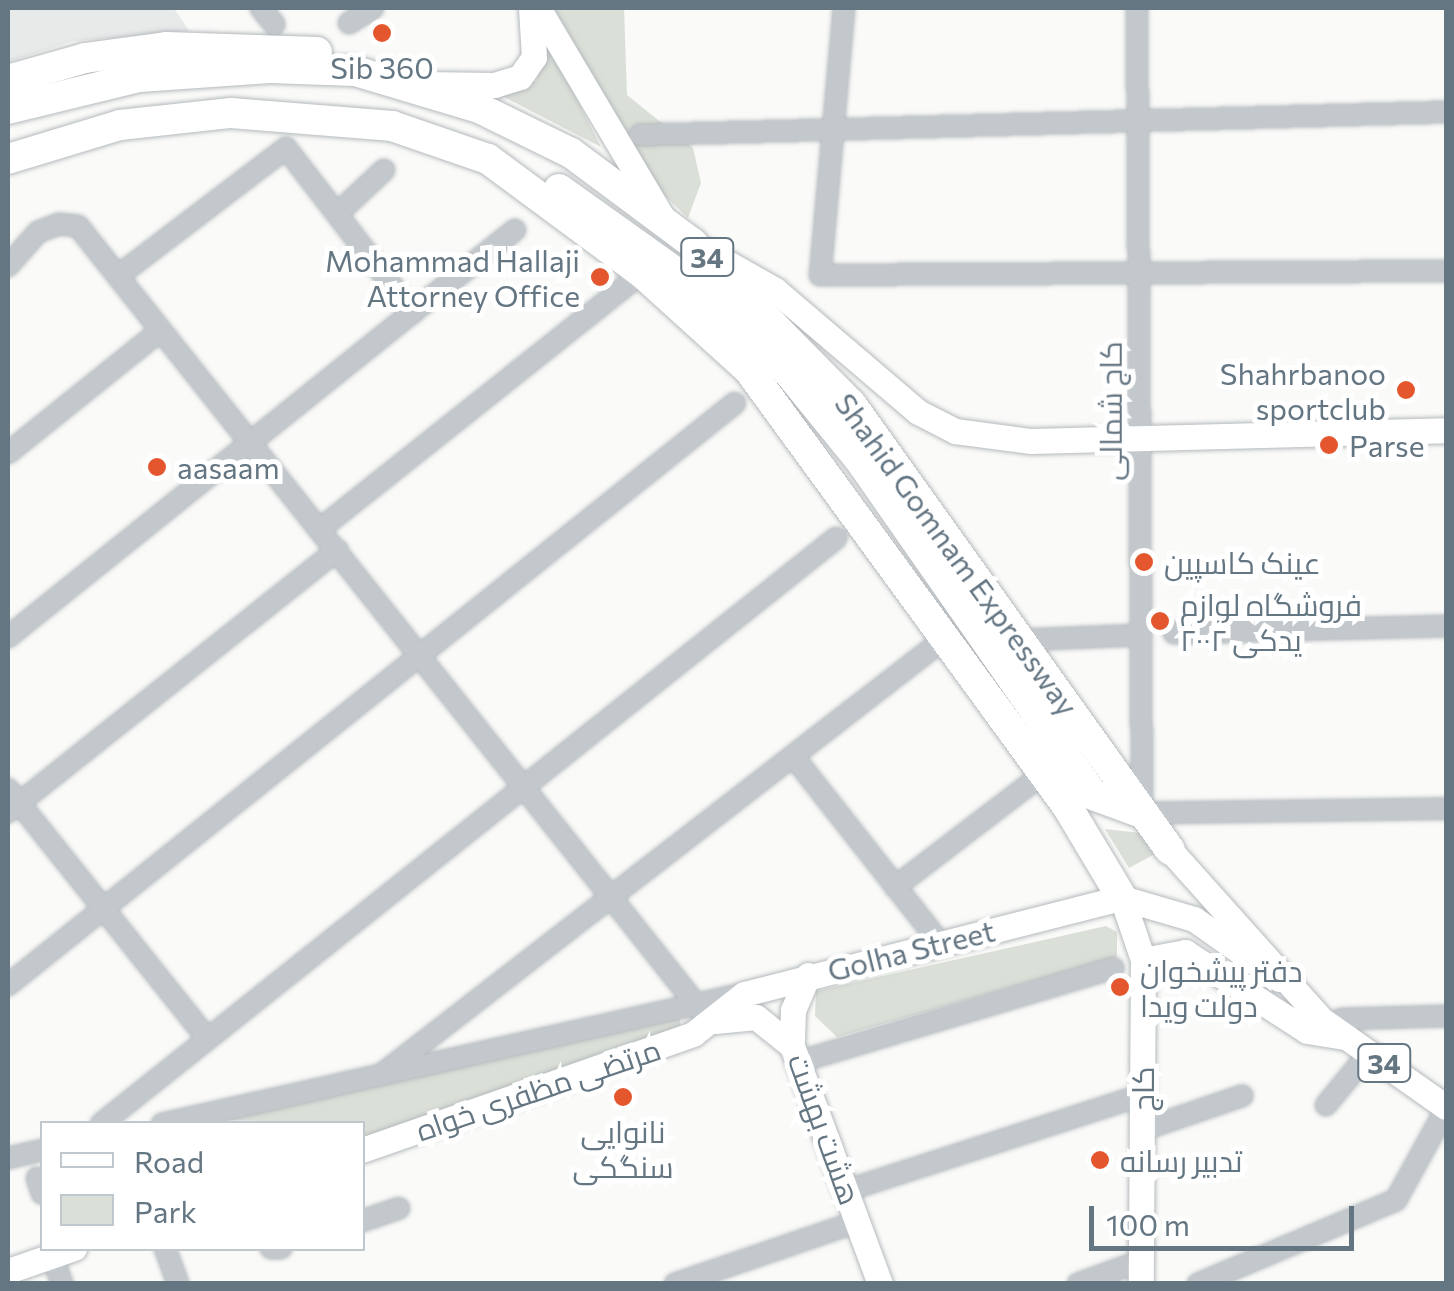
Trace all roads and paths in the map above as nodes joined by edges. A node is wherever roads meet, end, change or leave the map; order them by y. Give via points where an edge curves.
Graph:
1 (373, 8) edge
2 (534, 8) edge
3 (844, 8) edge
4 (1137, 8) edge
5 (349, 23) dead end
6 (355, 72) junction
7 (8, 80) edge
8 (405, 84) junction
9 (8, 109) edge
10 (1446, 112) edge
11 (1138, 121) junction
12 (833, 130) junction
13 (640, 135) dead end
14 (8, 159) edge
15 (488, 159) junction
16 (384, 170) dead end
17 (338, 214) junction
18 (662, 217) junction
19 (515, 230) dead end
20 (692, 243) junction
21 (8, 266) edge
22 (1446, 271) edge
23 (1139, 274) junction
24 (118, 276) junction
25 (630, 282) dead end
26 (413, 313) junction
27 (161, 330) junction
28 (735, 403) dead end
29 (1446, 430) edge
30 (1140, 439) junction
31 (253, 444) junction
32 (8, 453) edge
33 (320, 529) junction
34 (836, 538) dead end
35 (337, 550) junction
36 (1446, 626) edge
37 (1174, 634) dead end
38 (1141, 635) junction
39 (8, 637) edge
40 (1020, 640) junction
41 (930, 648) dead end
42 (421, 654) junction
43 (794, 756) junction
44 (1031, 783) dead end
45 (526, 785) junction
46 (11, 801) edge
47 (1446, 809) edge
48 (1142, 813) junction
49 (1170, 850) joint
50 (894, 887) junction
51 (613, 896) junction
52 (1122, 898) junction
53 (103, 908) junction
54 (941, 944) junction
55 (1143, 960) junction
56 (1113, 968) dead end
57 (808, 975) junction
58 (1279, 978) junction
59 (8, 986) edge
60 (702, 1013) junction
61 (1446, 1016) edge
62 (1352, 1037) junction
63 (207, 1038) junction
64 (795, 1054) junction
65 (381, 1075) junction
66 (1142, 1095) junction
67 (1242, 1096) dead end
68 (1326, 1104) dead end
69 (1446, 1108) edge
70 (105, 1121) edge
71 (175, 1121) edge
72 (1142, 1130) junction
73 (365, 1149) edge
74 (40, 1150) edge
75 (8, 1158) edge
76 (848, 1190) junction
77 (399, 1208) dead end
78 (365, 1219) edge
79 (859, 1221) junction
80 (64, 1251) edge
81 (166, 1251) edge
82 (8, 1270) edge
83 (1142, 1272) edge
84 (181, 1283) edge
85 (62, 1284) edge
86 (674, 1284) edge
87 (880, 1284) edge
88 (1078, 1284) edge
89 (1198, 1284) edge

1 - 5 street
2 - 8 main road via 534,57 520,77 494,85
2 - 18 main road
3 - 12 street
4 - 11 street, کاج شمالی
6 - 7 highway via 313,51 198,46 117,52
6 - 8 highway, Shahid Gomnam Expressway / 34
6 - 9 highway, Shahid Gomnam Expressway / 34 via 270,68 139,78
8 - 18 highway, Shahid Gomnam Expressway / 34 via 479,108 571,153
10 - 11 street
11 - 12 street
11 - 23 street, کاج شمالی
12 - 13 street
12 - 23 street via 820,276
14 - 15 highway, Shahid Gomnam Expressway / 34 via 120,125 231,113 392,126
15 - 48 highway via 582,202 752,335 859,459 1093,795
15 - 52 highway, Shahid Gomnam Expressway / 34 via 642,273 749,370 990,697
16 - 17 street
17 - 24 street via 286,148
17 - 26 street
18 - 20 highway, Shahid Gomnam Expressway / 34
19 - 26 street
20 - 30 main road via 775,290 918,412 955,431 1031,441
20 - 40 highway, Shahid Gomnam Expressway / 34 via 852,404
21 - 24 street via 38,232 59,224 78,226
22 - 23 street
23 - 30 street, کاج شمالی
24 - 27 street
25 - 33 street
26 - 31 street
27 - 31 street
27 - 32 street
28 - 42 street
29 - 30 main road
30 - 38 street, کاج شمالی
31 - 33 street
31 - 39 street
33 - 35 street
34 - 45 street
35 - 42 street
35 - 46 street
36 - 37 street
38 - 40 street
38 - 48 street, کاج شمالی
40 - 48 highway, Shahid Gomnam Expressway / 34
41 - 43 street
42 - 45 street
42 - 53 street
43 - 50 street
43 - 51 street
44 - 50 street
45 - 51 street
45 - 63 street
46 - 53 street
47 - 48 street
48 - 49 highway, Shahid Gomnam Expressway / 34
49 - 58 main road, 34
50 - 54 street
51 - 60 street
51 - 65 street
52 - 54 main road, Golha Street
52 - 55 main road, کاج
52 - 58 main road, 34 via 1194,920
53 - 59 street
53 - 63 street
54 - 57 main road, Golha Street
55 - 62 main road via 1185,952 1306,1031
55 - 66 main road, کاج
56 - 64 street
57 - 60 main road, Golha Street
57 - 64 main road, هشت بهشت via 793,1010
58 - 62 main road, 34
60 - 64 main road via 756,1018
60 - 65 street
60 - 73 main road, مرتضی مظفری خواه via 693,1034
61 - 62 street
62 - 68 street
62 - 69 main road, 34
63 - 70 street
64 - 76 main road, هشت بهشت
65 - 71 street
66 - 72 main road, کاج
66 - 76 street
67 - 72 street
69 - 89 street via 1396,1200
72 - 83 main road, کاج
74 - 75 street
76 - 79 main road, هشت بهشت
77 - 78 street
79 - 86 street
79 - 87 main road, هشت بهشت
80 - 82 main road
80 - 85 street
81 - 84 street
83 - 88 street

